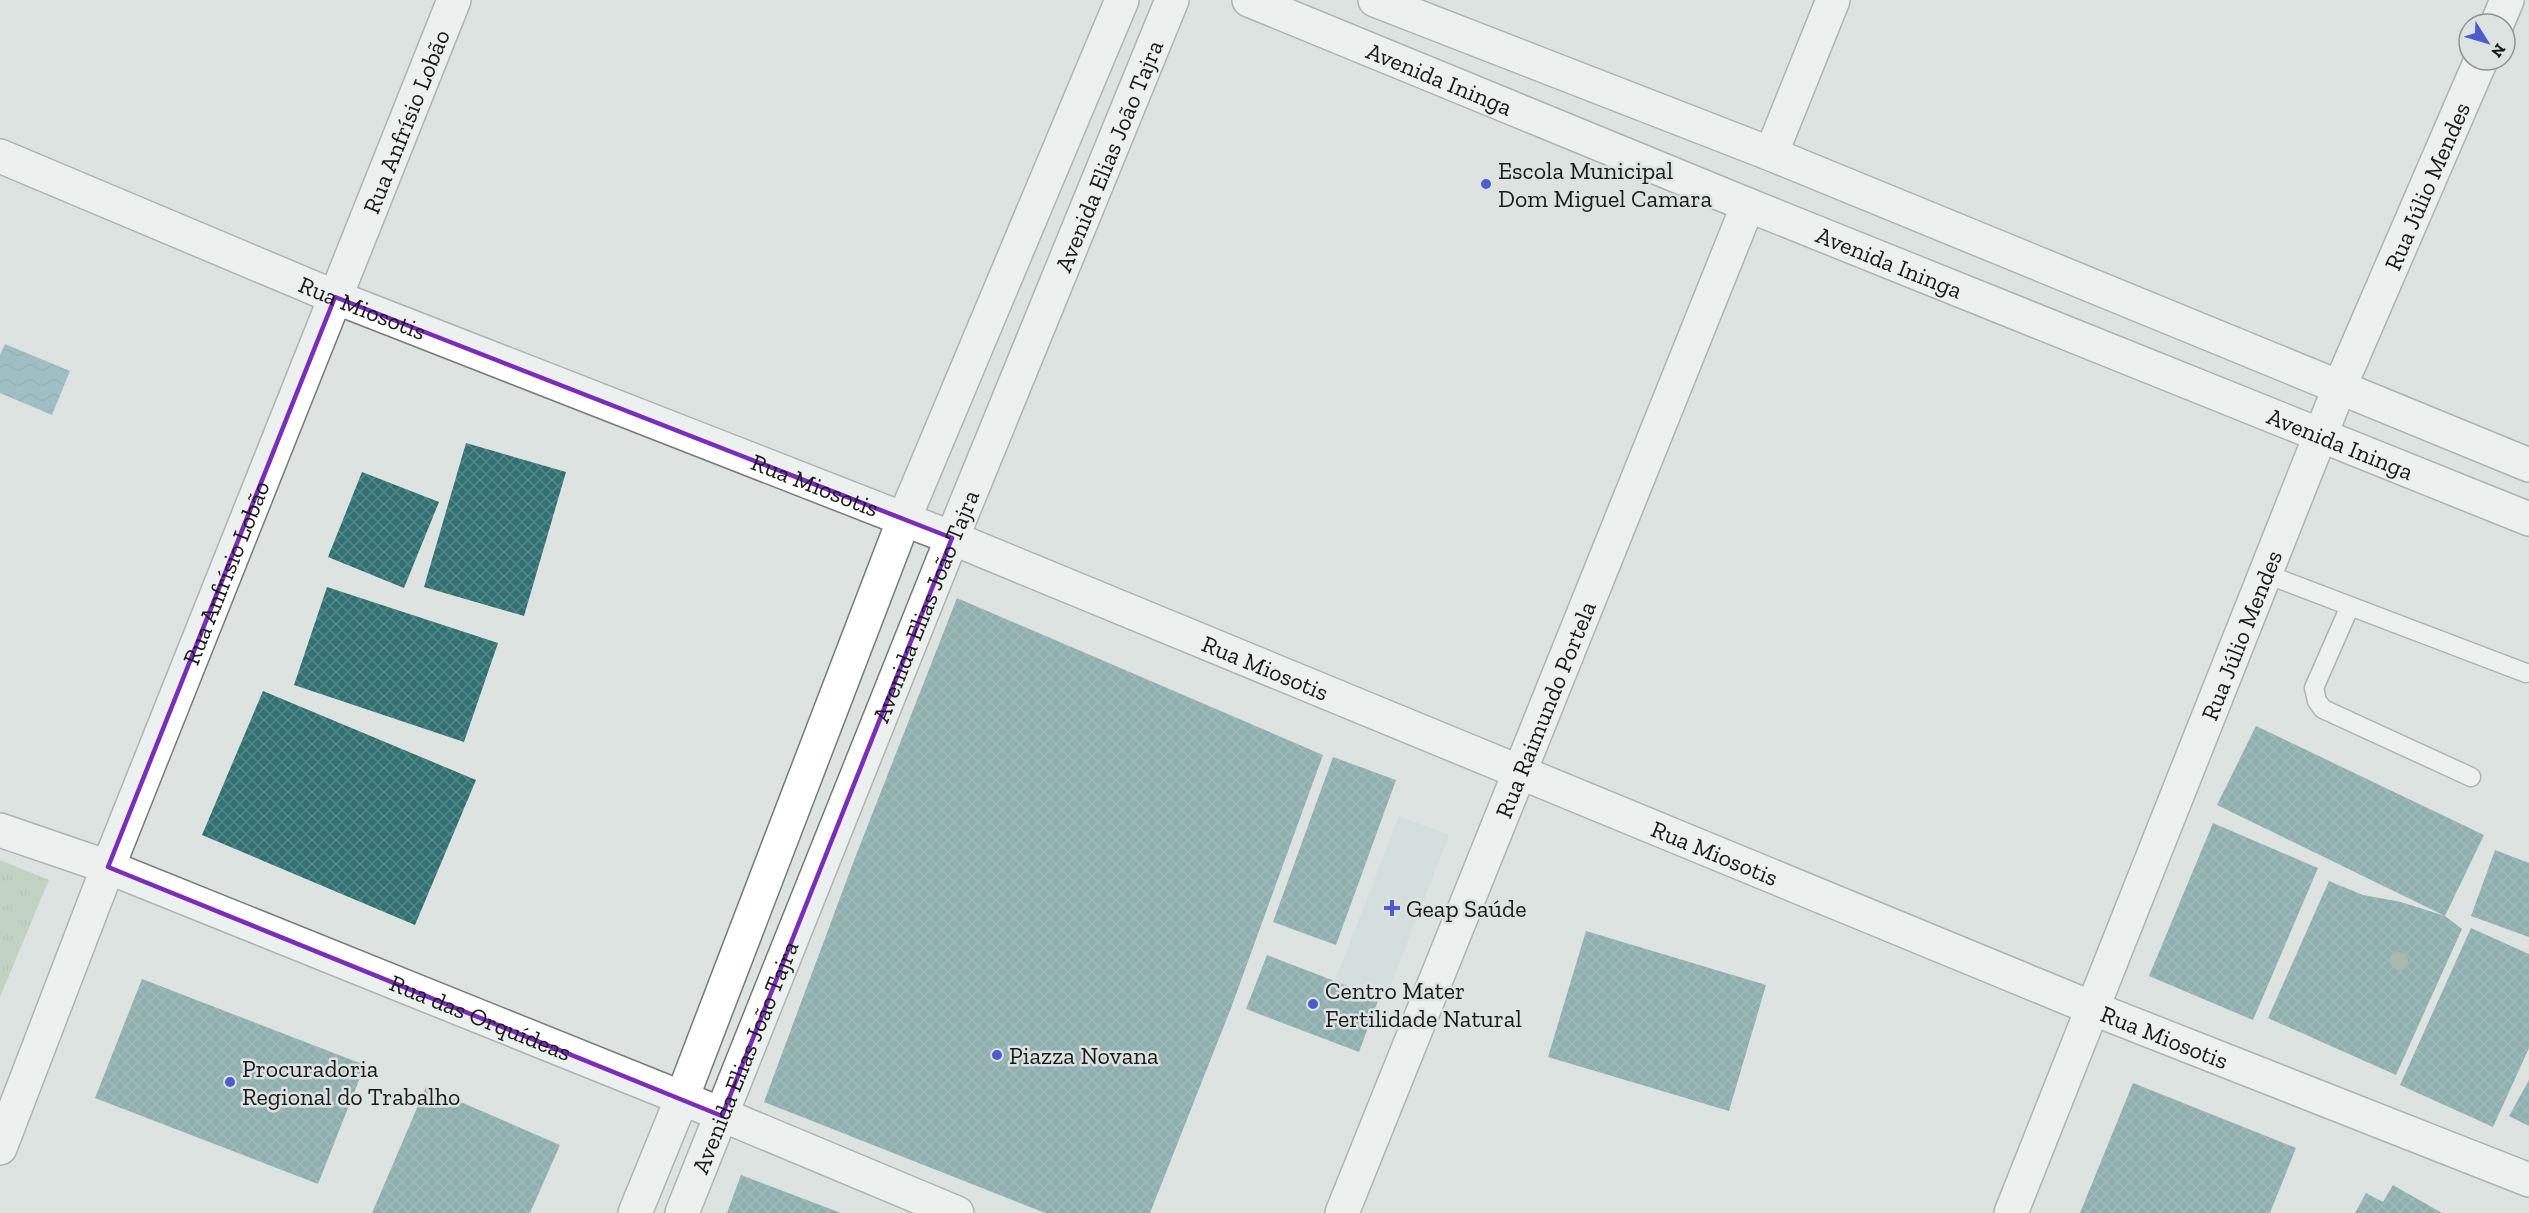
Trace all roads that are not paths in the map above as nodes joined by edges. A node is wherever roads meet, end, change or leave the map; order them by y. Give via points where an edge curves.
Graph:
1 (454, 0) edge
2 (1122, 0) edge
3 (1172, 0) edge
4 (1250, 0) edge
5 (1375, 0) edge
6 (1833, 0) edge
7 (2476, 72) edge
8 (1771, 154) junction
9 (0, 156) edge
10 (1748, 205) junction
11 (335, 297) junction
12 (2340, 386) junction
13 (2321, 435) junction
14 (2529, 465) edge
15 (904, 519) junction
16 (2529, 519) edge
17 (952, 538) junction
18 (2266, 574) junction
19 (2350, 606) junction
20 (2526, 673) dead end
21 (1521, 772) junction
22 (2471, 777) dead end
23 (0, 830) edge
24 (108, 867) junction
25 (2092, 1008) junction
26 (682, 1098) junction
27 (722, 1116) junction
28 (0, 1148) edge
29 (2529, 1180) edge
30 (635, 1213) edge
31 (682, 1213) edge
32 (957, 1213) edge
33 (1342, 1213) edge
34 (2011, 1213) edge

1 - 11 street, Rua Anfrísio Lobão
2 - 15 street, Avenida Elias João Tajra
3 - 17 street, Avenida Elias João Tajra
4 - 10 street, Avenida Ininga
5 - 8 street, Avenida Ininga
6 - 8 street
7 - 12 street, Rua Júlio Mendes
8 - 12 street, Avenida Ininga
9 - 11 street, Rua Miosotis
10 - 13 street, Avenida Ininga
10 - 21 street, Rua Raimundo Portela
11 - 15 street, Rua Miosotis
11 - 24 street, Rua Anfrísio Lobão
12 - 13 street, Rua Júlio Mendes
12 - 14 street, Avenida Ininga
13 - 16 street, Avenida Ininga
13 - 18 street, Rua Júlio Mendes
15 - 17 street, Rua Miosotis
15 - 26 street, Avenida Elias João Tajra
17 - 21 street, Rua Miosotis
17 - 27 street, Avenida Elias João Tajra
18 - 19 lane
18 - 25 street, Rua Júlio Mendes
19 - 20 lane
19 - 22 lane via 2314,688 2317,701 2323,709
21 - 25 street, Rua Miosotis
21 - 33 street, Rua Raimundo Portela
23 - 24 street, Rua das Orquídeas
24 - 26 street, Rua das Orquídeas
24 - 28 street, Rua Anfrísio Lobão
25 - 29 street, Rua Miosotis
25 - 34 street, Rua Júlio Mendes
26 - 27 street, Rua das Orquídeas
26 - 30 street, Avenida Elias João Tajra
27 - 31 street, Avenida Elias João Tajra
27 - 32 street, Rua das Orquídeas

